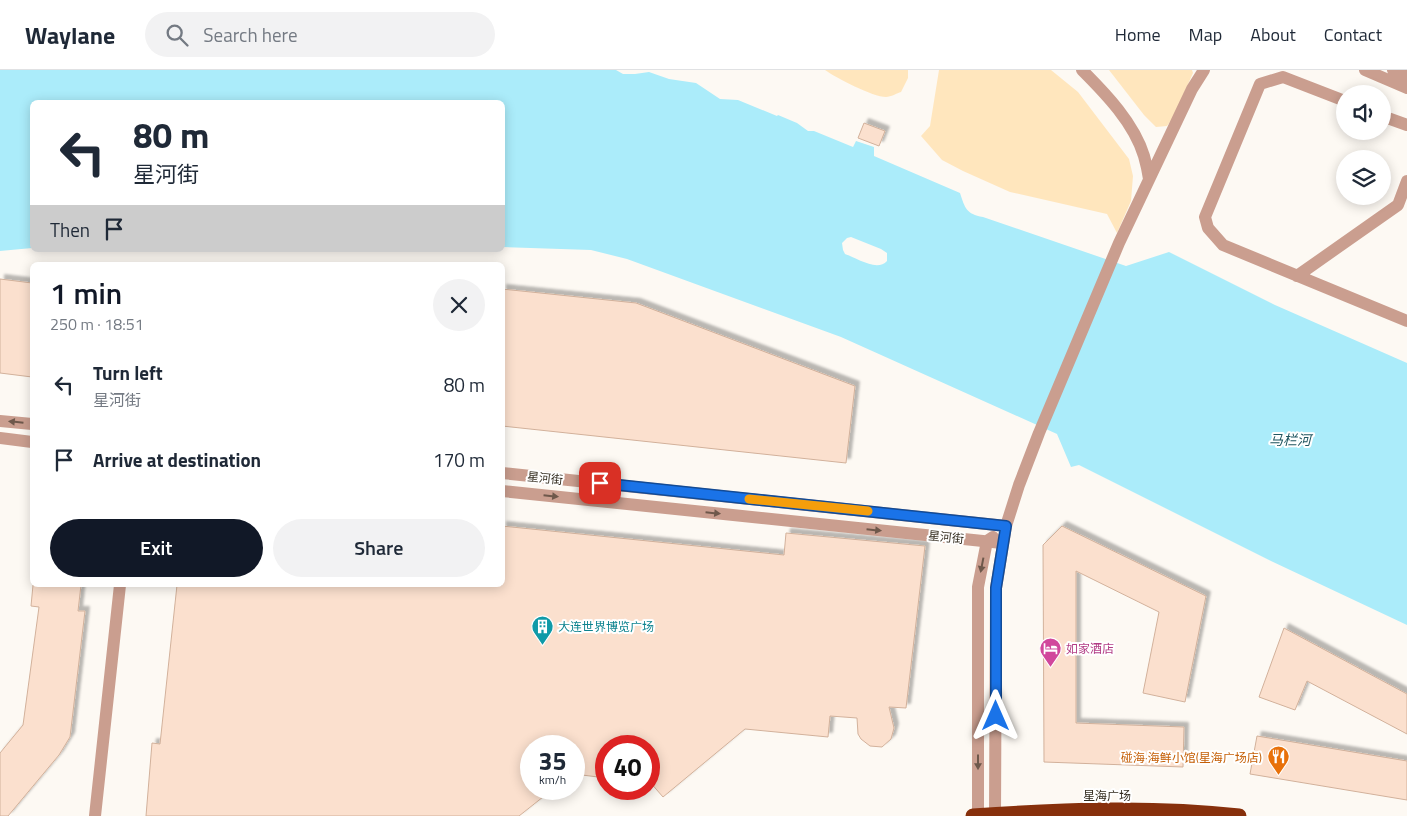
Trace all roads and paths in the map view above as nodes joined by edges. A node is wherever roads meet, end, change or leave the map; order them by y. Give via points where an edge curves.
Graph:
1 (1082, 70) edge
2 (1204, 70) edge
3 (1365, 70) edge
4 (1393, 70) edge
5 (1407, 76) edge
6 (1407, 88) edge
7 (1336, 97) edge
8 (1391, 119) edge
9 (1407, 125) edge
10 (1149, 179) junction
11 (1407, 181) edge
12 (1297, 276) junction
13 (1407, 321) edge
14 (0, 421) edge
15 (30, 424) edge
16 (0, 438) edge
17 (30, 442) edge
18 (505, 473) edge
19 (505, 491) edge
20 (1006, 526) junction
21 (987, 541) junction
22 (1002, 543) junction
23 (120, 587) edge
24 (995, 815) edge
25 (96, 816) edge
26 (974, 816) edge
27 (978, 816) edge
28 (1239, 816) edge

1 - 10 street via 1132,130 1144,155
2 - 10 street
3 - 6 street
4 - 5 street
7 - 12 street via 1284,77 1260,84 1205,217 1208,228 1223,245
8 - 9 street
10 - 20 street via 1039,433
11 - 12 street via 1398,205
12 - 13 street
15 -> 14 street
16 - 17 street
18 - 20 street, 星河街
19 -> 21 street, 星河街
20 - 21 street
20 - 22 street
21 - 22 street, 星河街
21 -> 27 street via 978,586
22 - 24 street via 996,588
23 - 25 street
24 - 27 highway, 星海广场
24 - 28 highway, 星海广场 via 1115,810
26 - 27 highway, 星海广场

